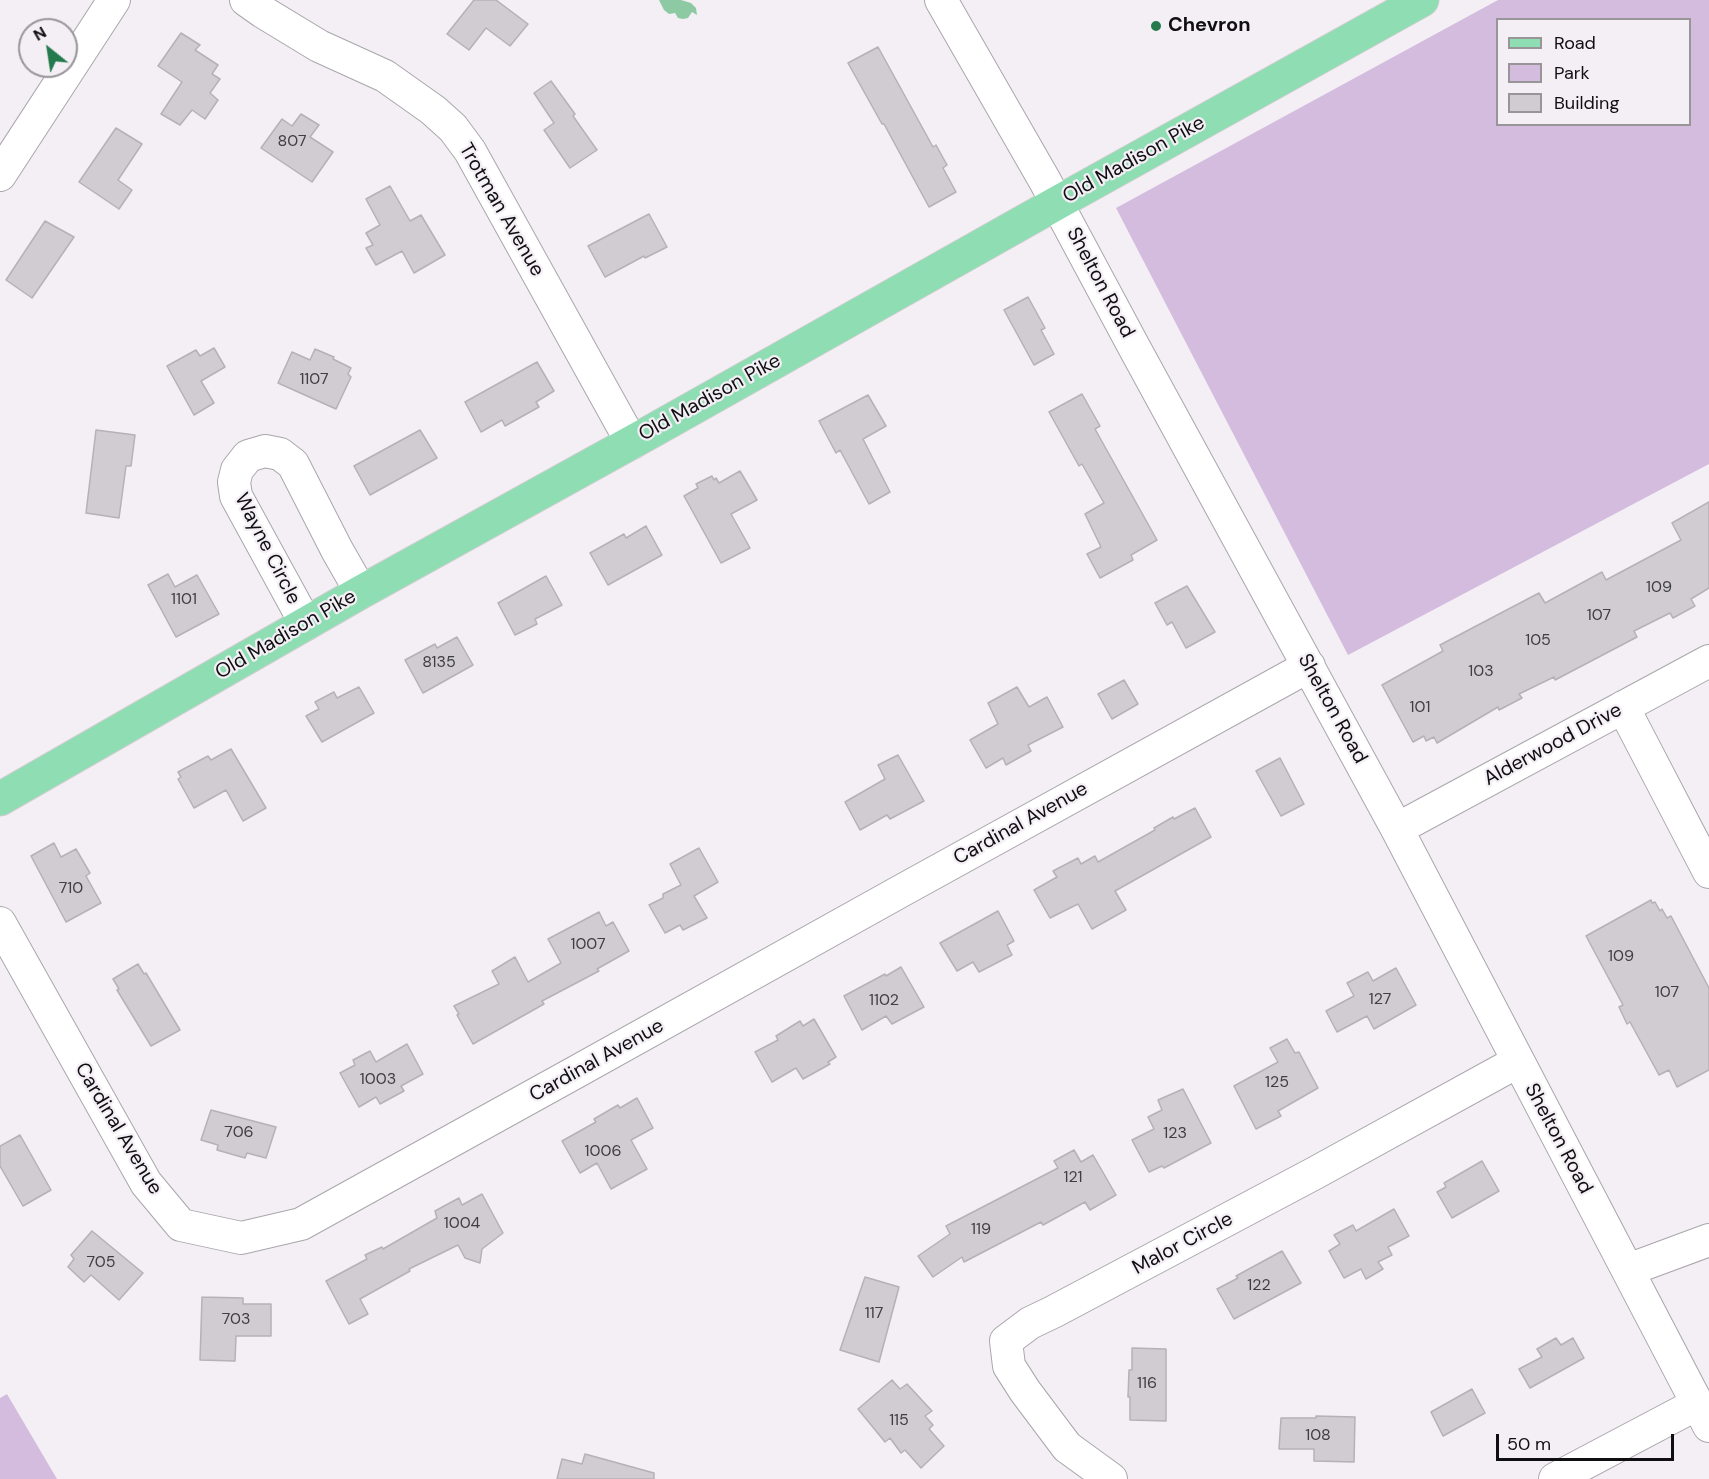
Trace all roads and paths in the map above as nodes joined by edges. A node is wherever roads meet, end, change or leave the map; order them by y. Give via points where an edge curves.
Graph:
1 (114, 0) edge
2 (246, 0) edge
3 (941, 0) edge
4 (1422, 0) edge
5 (0, 175) edge
6 (1057, 203) junction
7 (632, 443) junction
8 (361, 592) junction
9 (306, 624) junction
10 (1709, 662) edge
11 (1309, 666) junction
12 (1623, 707) junction
13 (0, 799) edge
14 (1397, 829) junction
15 (1709, 872) edge
16 (0, 923) edge
17 (1517, 1062) junction
18 (1709, 1240) edge
19 (1628, 1270) junction
20 (1703, 1415) edge
21 (1111, 1479) edge
22 (1555, 1479) edge

1 - 5 street
2 - 7 street, Trotman Avenue via 319,46 385,76 453,128
3 - 6 street, Shelton Road
4 - 6 main road, Old Madison Pike
6 - 7 main road, Old Madison Pike
6 - 11 street, Shelton Road
7 - 8 main road, Old Madison Pike
8 - 9 main road, Old Madison Pike
8 - 9 street, Wayne Circle via 293,464 280,454 265,451 248,456 237,470 236,496
9 - 13 main road, Old Madison Pike
10 - 12 street, Alderwood Drive
11 - 14 street, Shelton Road
11 - 16 street, Cardinal Avenue via 301,1224 241,1238 181,1225 146,1184
12 - 14 street, Alderwood Drive
12 - 15 street
14 - 17 street, Shelton Road
17 - 19 street, Shelton Road
17 - 21 street, Malor Circle via 1030,1323 1006,1341 1009,1366 1067,1447
18 - 19 street
19 - 20 street, Shelton Road
20 - 22 street

